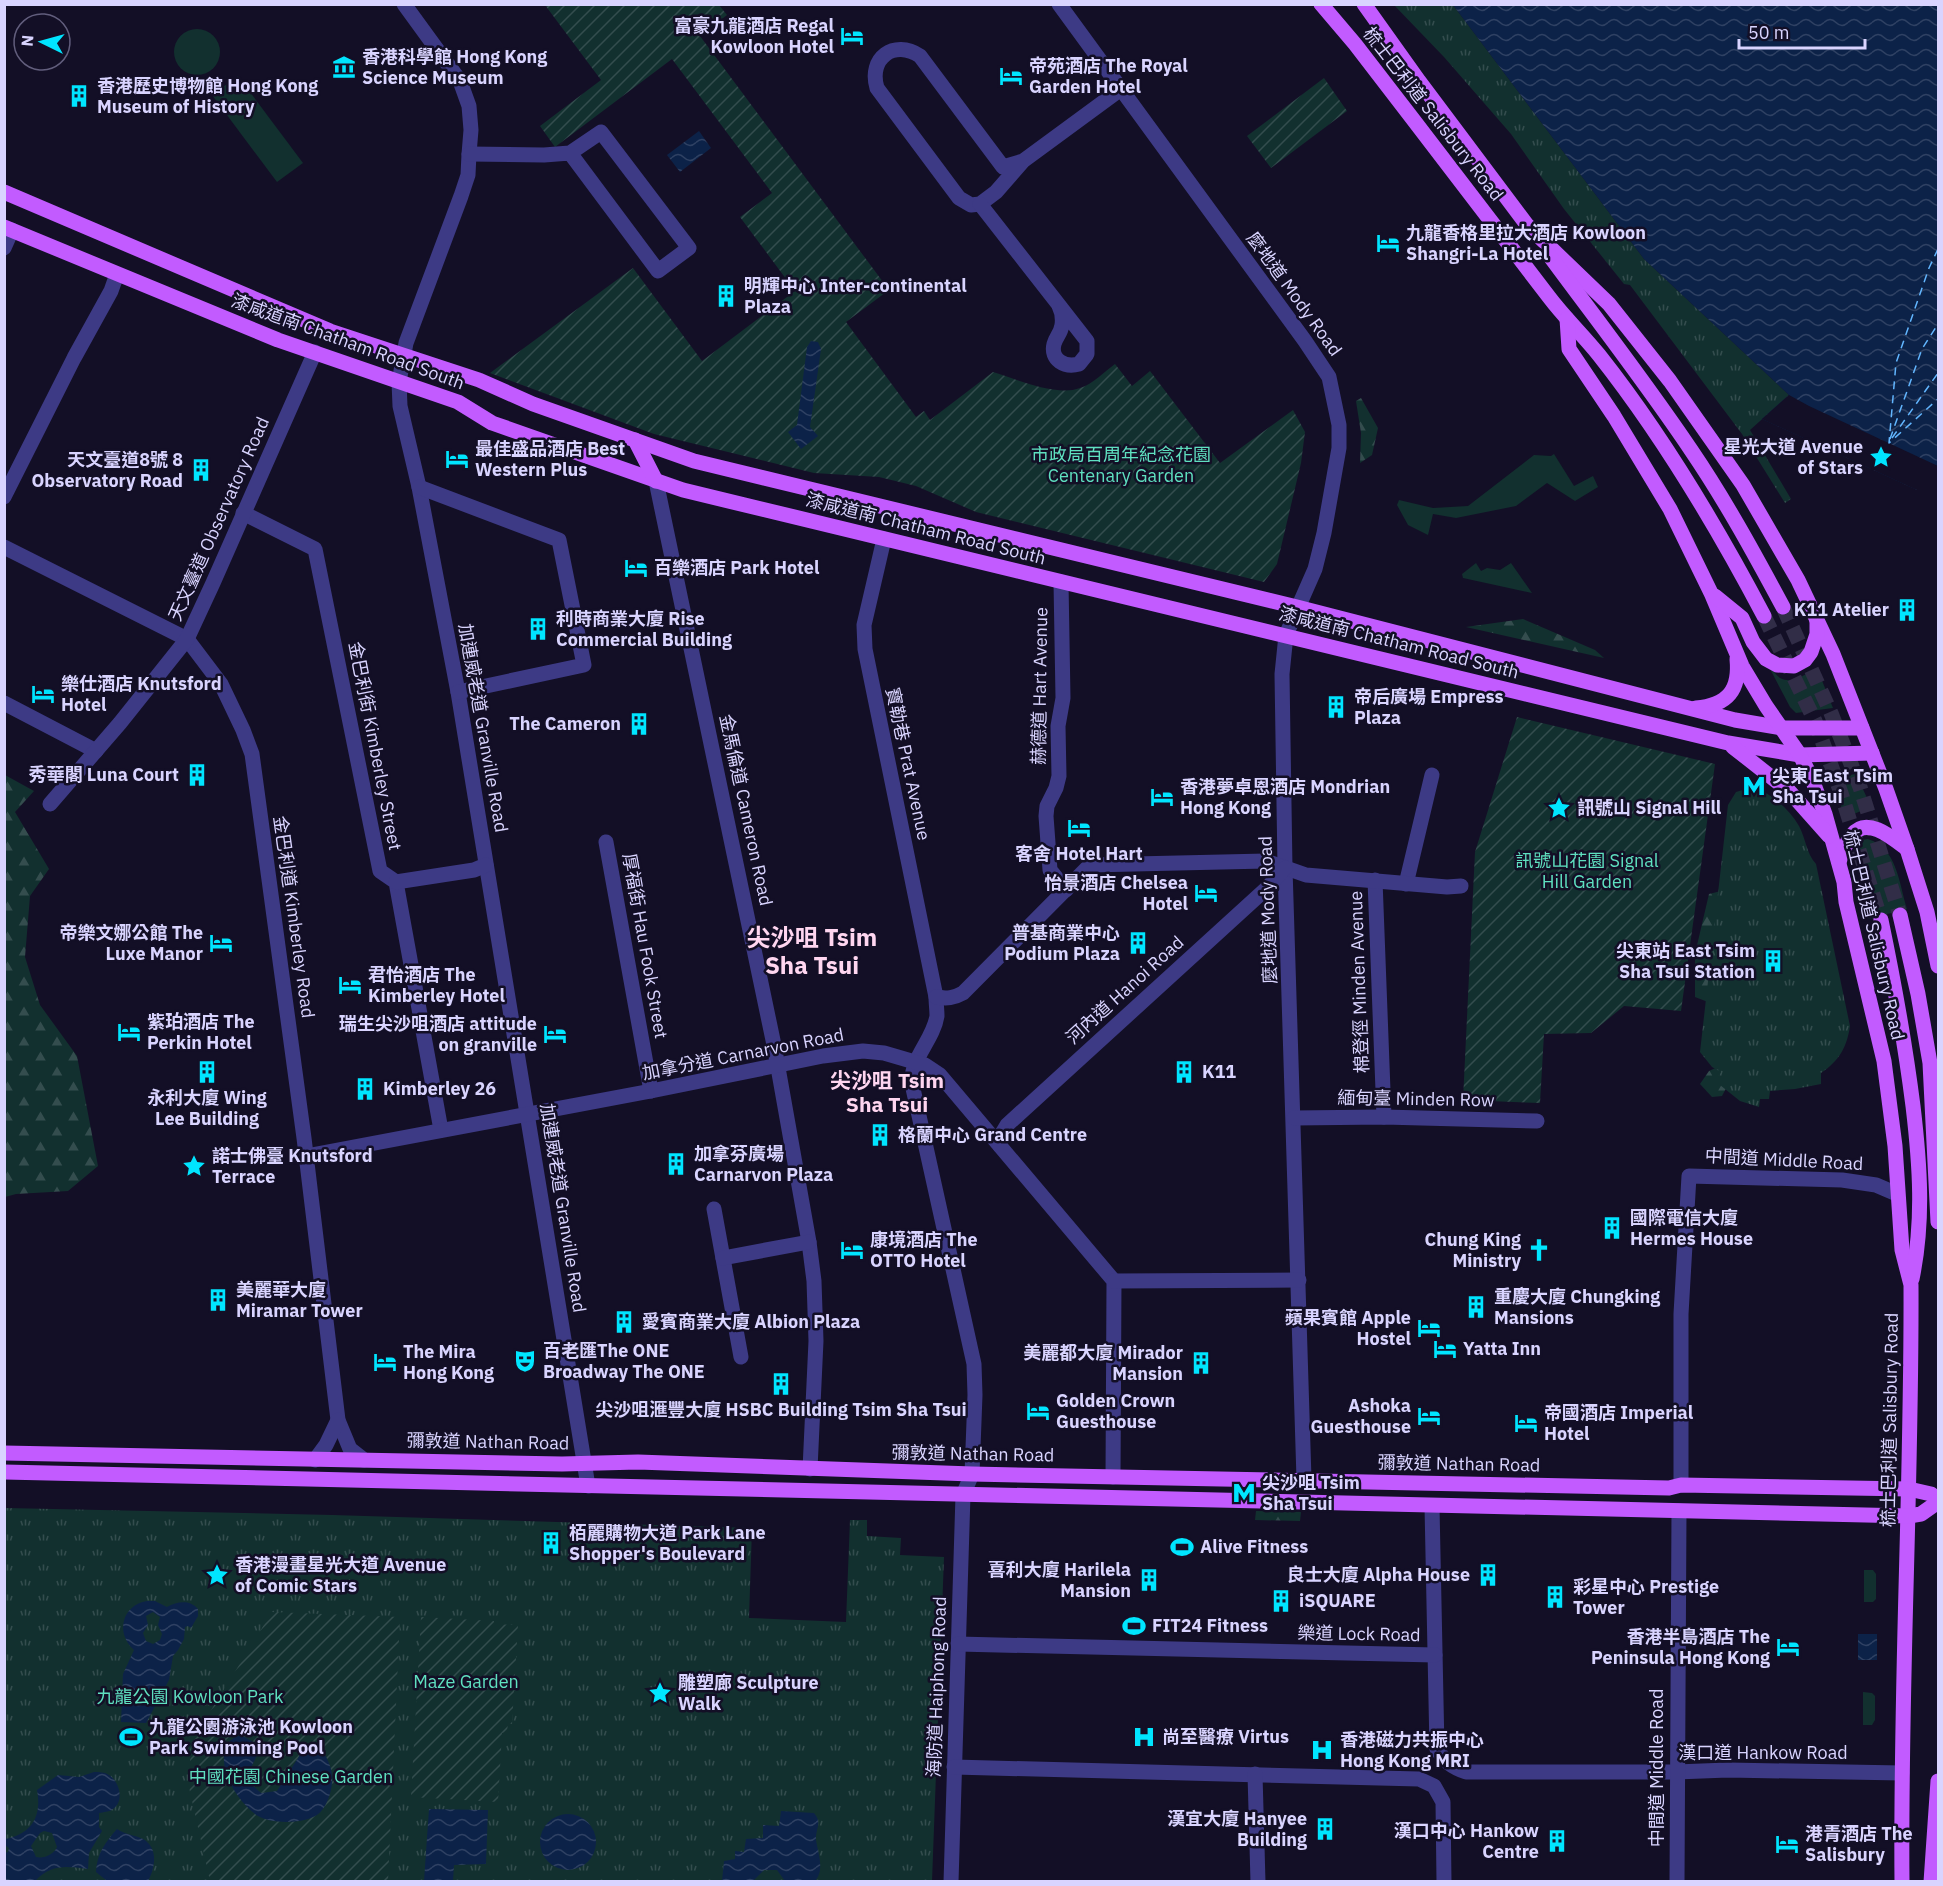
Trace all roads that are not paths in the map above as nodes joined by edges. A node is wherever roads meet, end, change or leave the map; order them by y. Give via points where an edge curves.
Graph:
1 (404, 4) edge
2 (1059, 4) edge
3 (1321, 4) edge
4 (1364, 4) edge
5 (1121, 89) junction
6 (570, 153) junction
7 (469, 154) junction
8 (1023, 161) junction
9 (4, 192) edge
10 (980, 204) junction
11 (1527, 225) junction
12 (8, 228) edge
13 (4, 248) edge
14 (117, 274) junction
15 (1059, 306) dead end
16 (1567, 319) junction
17 (315, 352) junction
18 (403, 355) junction
19 (399, 382) junction
20 (635, 440) junction
21 (656, 481) junction
22 (419, 487) junction
23 (4, 497) edge
24 (243, 513) junction
25 (884, 539) junction
26 (4, 547) edge
27 (1061, 582) junction
28 (1712, 594) junction
29 (1297, 607) junction
30 (1783, 607) tunnel mouth
31 (1764, 616) tunnel mouth
32 (1817, 619) junction
33 (1286, 635) junction
34 (187, 639) junction
35 (1736, 651) junction
36 (458, 692) junction
37 (4, 703) edge
38 (1688, 708) junction
39 (1782, 728) junction
40 (1862, 728) junction
41 (1728, 743) junction
42 (96, 751) junction
43 (1872, 753) junction
44 (1800, 755) junction
45 (1432, 775) dead end
46 (50, 804) dead end
47 (1831, 839) junction
48 (606, 842) dead end
49 (1907, 849) junction
50 (1839, 862) junction
51 (486, 865) junction
52 (1285, 868) junction
53 (1375, 880) junction
54 (396, 882) junction
55 (1406, 884) junction
56 (1461, 886) dead end
57 (1066, 890) junction
58 (1900, 915) tunnel mouth
59 (1881, 920) tunnel mouth
60 (1938, 966) edge
61 (936, 997) junction
62 (915, 1061) junction
63 (778, 1065) junction
64 (651, 1092) junction
65 (527, 1115) junction
66 (1384, 1117) junction
67 (1294, 1118) junction
68 (1537, 1120) dead end
69 (441, 1130) junction
70 (1000, 1146) junction
71 (306, 1156) junction
72 (1898, 1194) junction
73 (714, 1209) dead end
74 (1938, 1222) edge
75 (809, 1242) junction
76 (723, 1258) junction
77 (1299, 1280) junction
78 (1114, 1281) junction
79 (1911, 1285) junction
80 (741, 1357) dead end
81 (338, 1420) junction
82 (4, 1453) edge
83 (315, 1460) junction
84 (364, 1460) junction
85 (585, 1464) junction
86 (810, 1469) junction
87 (4, 1472) edge
88 (972, 1474) junction
89 (1113, 1476) junction
90 (1304, 1479) junction
91 (1682, 1485) junction
92 (588, 1486) junction
93 (1910, 1489) junction
94 (963, 1495) junction
95 (1938, 1501) edge
96 (1432, 1506) junction
97 (1679, 1511) junction
98 (1909, 1516) junction
99 (958, 1644) junction
100 (1435, 1655) junction
101 (954, 1767) junction
102 (1676, 1772) junction
103 (1902, 1773) junction
104 (1255, 1774) junction
105 (1938, 1781) edge
106 (1934, 1823) junction
107 (1938, 1848) edge
108 (951, 1881) edge
109 (1258, 1881) edge
110 (1444, 1881) edge
111 (1677, 1881) edge
112 (1902, 1881) edge
113 (1931, 1881) edge

1 - 7 street, 加連威老道 Granville Road via 460,81 470,118
2 - 5 street, 麼地道 Mody Road
3 - 16 main road, 梳士巴利道 Salisbury Road
4 - 11 main road, 梳士巴利道 Salisbury Road
5 - 8 street
5 - 29 street, 麼地道 Mody Road via 1329,377 1337,405 1339,448 1319,554
6 - 6 street via 601,132 689,248 658,271
6 - 7 street
7 - 18 street, 加連威老道 Granville Road via 468,175
8 - 10 street
8 - 10 street via 1003,167 920,56 903,49 885,54 875,69 877,88 959,198 966,204
9 - 18 main road, 漆咸道南 Chatham Road South via 330,330
10 - 15 street
11 - 30 main road via 1692,451
11 - 32 main road, 梳士巴利道 Salisbury Road via 1610,304 1670,381 1743,485
12 - 13 street
12 - 14 main road, 漆咸道南 Chatham Road South
14 - 17 main road, 漆咸道南 Chatham Road South
14 - 23 street
16 - 28 main road, 梳士巴利道 Salisbury Road via 1569,350 1645,466
16 - 31 main road via 1598,354 1651,428 1711,519
17 - 19 main road, 漆咸道南 Chatham Road South
17 - 24 street, 天文臺道 Observatory Road
18 - 19 street, 加連威老道 Granville Road
18 - 20 main road, 漆咸道南 Chatham Road South
19 - 21 main road, 漆咸道南 Chatham Road South via 458,402 492,423
19 - 22 street, 加連威老道 Granville Road via 400,406
20 - 21 main road
20 - 29 main road, 漆咸道南 Chatham Road South via 694,461
21 - 25 main road, 漆咸道南 Chatham Road South
21 - 63 street, 金馬倫道 Cameron Road
22 - 36 street, 加連威老道 Granville Road
22 - 36 street via 559,540 584,665
24 - 34 street, 天文臺道 Observatory Road
24 - 54 street, 金巴利街 Kimberley Street via 315,549 380,871
25 - 27 main road, 漆咸道南 Chatham Road South
25 - 61 street, 寶勒巷 Prat Avenue via 864,625 865,649
26 - 34 street, 金巴利道 Kimberley Road
27 - 33 main road, 漆咸道南 Chatham Road South
27 - 57 street, 赫德道 Hart Avenue via 1064,698 1058,726 1059,776 1046,816 1050,870
28 - 32 main road via 1742,618 1753,642 1766,659 1777,665 1794,666 1805,660 1817,634
28 - 35 main road, 梳士巴利道 Salisbury Road
29 - 33 street, 麼地道 Mody Road
29 - 38 main road, 漆咸道南 Chatham Road South
32 - 40 main road, 梳士巴利道 Salisbury Road
33 - 41 main road, 漆咸道南 Chatham Road South
33 - 52 street, 麼地道 Mody Road via 1282,684
34 - 42 street, 天文臺道 Observatory Road
34 - 71 street, 金巴利道 Kimberley Road via 221,684 252,754
35 - 38 main road via 1738,667 1732,693 1707,707
35 - 39 main road, 梳士巴利道 Salisbury Road
36 - 51 street, 加連威老道 Granville Road
37 - 42 street
38 - 39 main road, 漆咸道南 Chatham Road South
39 - 40 main road, 漆咸道南 Chatham Road South
39 - 44 main road, 梳士巴利道 Salisbury Road
40 - 43 main road, 梳士巴利道 Salisbury Road
41 - 44 main road, 漆咸道南 Chatham Road South
41 - 47 main road via 1789,791
42 - 46 street, 天文臺道 Observatory Road
43 - 44 main road, 漆咸道南 Chatham Road South
43 - 49 main road, 梳士巴利道 Salisbury Road
44 - 47 main road, 梳士巴利道 Salisbury Road via 1825,814
45 - 55 street
47 - 50 main road, 梳士巴利道 Salisbury Road
48 - 64 street, 厚福街 Hau Fook Street
49 - 50 main road via 1883,832 1865,827 1851,835
49 - 60 main road, 梳士巴利道 Salisbury Road via 1927,912
50 - 72 main road, 梳士巴利道 Salisbury Road via 1884,1061
51 - 54 street
51 - 65 street, 加連威老道 Granville Road
52 - 53 street via 1306,875
52 - 57 street via 1266,861 1090,865
52 - 67 street, 麼地道 Mody Road
52 - 70 street, 河內道 Hanoi Road via 1007,1125
53 - 55 street
53 - 66 street, 棉登徑 Minden Avenue
54 - 69 street, 金巴利街 Kimberley Street
55 - 56 street
57 - 61 street via 963,993 945,999
58 - 74 main road via 1930,1063
59 - 79 main road via 1901,1023 1920,1169 1921,1220
61 - 62 street via 933,1028
62 - 63 street, 加拿分道 Carnarvon Road via 863,1051
62 - 70 street, 加拿分道 Carnarvon Road via 939,1075
62 - 88 street via 912,1084 974,1365
63 - 64 street, 加拿分道 Carnarvon Road
63 - 75 street, 金馬倫道 Cameron Road
64 - 65 street, 加拿分道 Carnarvon Road
65 - 69 street, 加拿分道 Carnarvon Road
65 - 85 street, 加連威老道 Granville Road
66 - 67 street, 緬甸臺 Minden Row
66 - 68 street, 緬甸臺 Minden Row via 1517,1114
67 - 77 street, 麼地道 Mody Road
69 - 71 street, 加拿分道 Carnarvon Road
70 - 78 street, 加拿分道 Carnarvon Road
71 - 81 street, 金巴利道 Kimberley Road
72 - 79 main road, 梳士巴利道 Salisbury Road via 1902,1250
72 - 91 street, 中間道 Middle Road via 1876,1185 1842,1180 1689,1176 1681,1314
73 - 76 street
75 - 76 street
75 - 86 street, 金馬倫道 Cameron Road via 816,1341
76 - 80 street
77 - 78 street
77 - 90 street, 麼地道 Mody Road
78 - 89 street
79 - 93 main road, 梳士巴利道 Salisbury Road
81 - 83 street
81 - 84 street, 金巴利道 Kimberley Road via 350,1449
82 - 83 main road, 彌敦道 Nathan Road
83 - 84 main road, 彌敦道 Nathan Road
84 - 85 main road, 彌敦道 Nathan Road
85 - 86 main road, 彌敦道 Nathan Road via 638,1462
85 - 92 street, 加連威老道 Granville Road
86 - 88 main road, 彌敦道 Nathan Road
87 - 92 main road
88 - 89 main road, 彌敦道 Nathan Road
88 - 94 street
89 - 90 main road, 彌敦道 Nathan Road
90 - 91 main road, 彌敦道 Nathan Road via 1669,1488
91 - 93 main road, 彌敦道 Nathan Road
92 - 94 main road
93 - 95 main road, 彌敦道 Nathan Road via 1931,1494
93 - 98 main road, 梳士巴利道 Salisbury Road
94 - 96 main road
94 - 99 street, 海防道 Haiphong Road
95 - 98 main road via 1921,1514
96 - 97 main road
96 - 100 street
97 - 98 main road
97 - 102 street, 中間道 Middle Road
98 - 103 main road, 梳士巴利道 Salisbury Road
99 - 100 street, 樂道 Lock Road
99 - 101 street, 海防道 Haiphong Road
100 - 102 street, 漢口道 Hankow Road via 1437,1749 1454,1768 1466,1772
101 - 104 street
101 - 108 street, 海防道 Haiphong Road
102 - 103 street, 漢口道 Hankow Road
102 - 111 street, 中間道 Middle Road
103 - 112 main road, 梳士巴利道 Salisbury Road
104 - 109 street
104 - 110 street via 1414,1778 1430,1783 1443,1802
105 - 106 main road
106 - 107 street
106 - 113 main road

